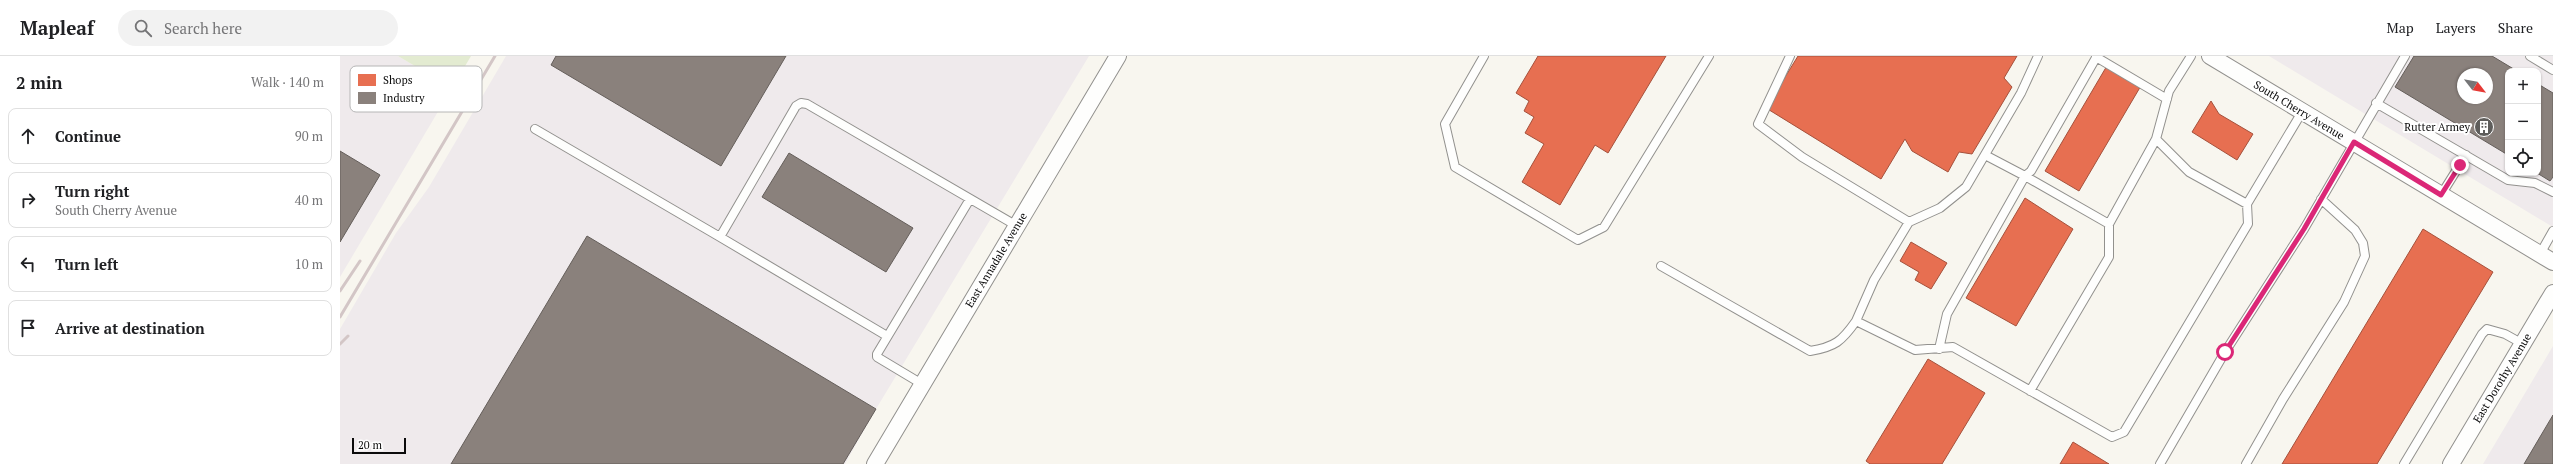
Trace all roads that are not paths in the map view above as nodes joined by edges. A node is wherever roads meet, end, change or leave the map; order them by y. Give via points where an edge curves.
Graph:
1 (1118, 56) edge
2 (1484, 56) edge
3 (1709, 56) edge
4 (1790, 56) edge
5 (2038, 56) edge
6 (2191, 56) edge
7 (2210, 56) edge
8 (2405, 56) edge
9 (2530, 56) edge
10 (2097, 57) edge
11 (2553, 70) edge
12 (2167, 99) junction
13 (2376, 103) junction
14 (2302, 112) junction
15 (535, 129) dead end
16 (2156, 139) junction
17 (2354, 142) junction
18 (1985, 155) junction
19 (2466, 156) junction
20 (2025, 176) junction
21 (2553, 192) edge
22 (2441, 195) junction
23 (970, 199) junction
24 (2321, 200) junction
25 (2247, 204) junction
26 (1909, 222) junction
27 (2109, 224) junction
28 (1017, 226) junction
29 (2553, 231) edge
30 (720, 237) junction
31 (2546, 258) edge
32 (1661, 266) dead end
33 (2553, 293) edge
34 (1856, 320) junction
35 (887, 336) junction
36 (2523, 344) junction
37 (1939, 349) junction
38 (922, 384) junction
39 (2030, 391) junction
40 (875, 464) edge
41 (2160, 464) edge
42 (2246, 464) edge
43 (2404, 464) edge
44 (2451, 464) edge

1 - 28 street, East Annadale Avenue
2 - 3 lane via 1445,124 1455,167 1578,240 1604,227
4 - 26 lane via 1758,124 1802,157
5 - 18 lane via 2021,94
6 - 12 lane via 2169,91
7 - 14 street, South Cherry Avenue
8 - 13 lane
9 - 11 lane
10 - 12 lane
10 - 20 lane via 2031,171
12 - 16 lane
13 - 17 lane
13 - 19 lane
14 - 17 street, South Cherry Avenue
14 - 25 lane
15 - 30 lane
16 - 25 lane via 2190,172
16 - 27 lane
17 - 22 street, South Cherry Avenue
17 - 24 lane
18 - 20 lane
18 - 26 lane via 1966,186 1940,208
19 - 21 lane via 2508,180 2535,183
19 - 22 lane
20 - 27 lane
20 - 37 lane via 1947,314
22 - 31 street, South Cherry Avenue
23 - 28 lane
23 - 30 lane via 807,104 801,103 796,106
23 - 35 lane
24 - 41 lane via 2225,352
24 - 42 lane via 2355,230 2363,243 2365,256 2344,302
25 - 39 lane via 2248,224 2124,432 2112,437
26 - 34 lane via 1874,280
27 - 39 lane via 2109,257
28 - 38 street, East Annadale Avenue
29 - 31 lane
30 - 35 lane
32 - 34 lane via 1810,351 1827,348 1842,340
33 - 36 street, East Dorothy Avenue
34 - 37 lane via 1915,350
35 - 38 lane via 876,354 877,357
36 - 43 lane via 2505,334 2487,329 2482,334
36 - 44 street, East Dorothy Avenue
37 - 39 lane via 1953,347
38 - 40 street, East Annadale Avenue

